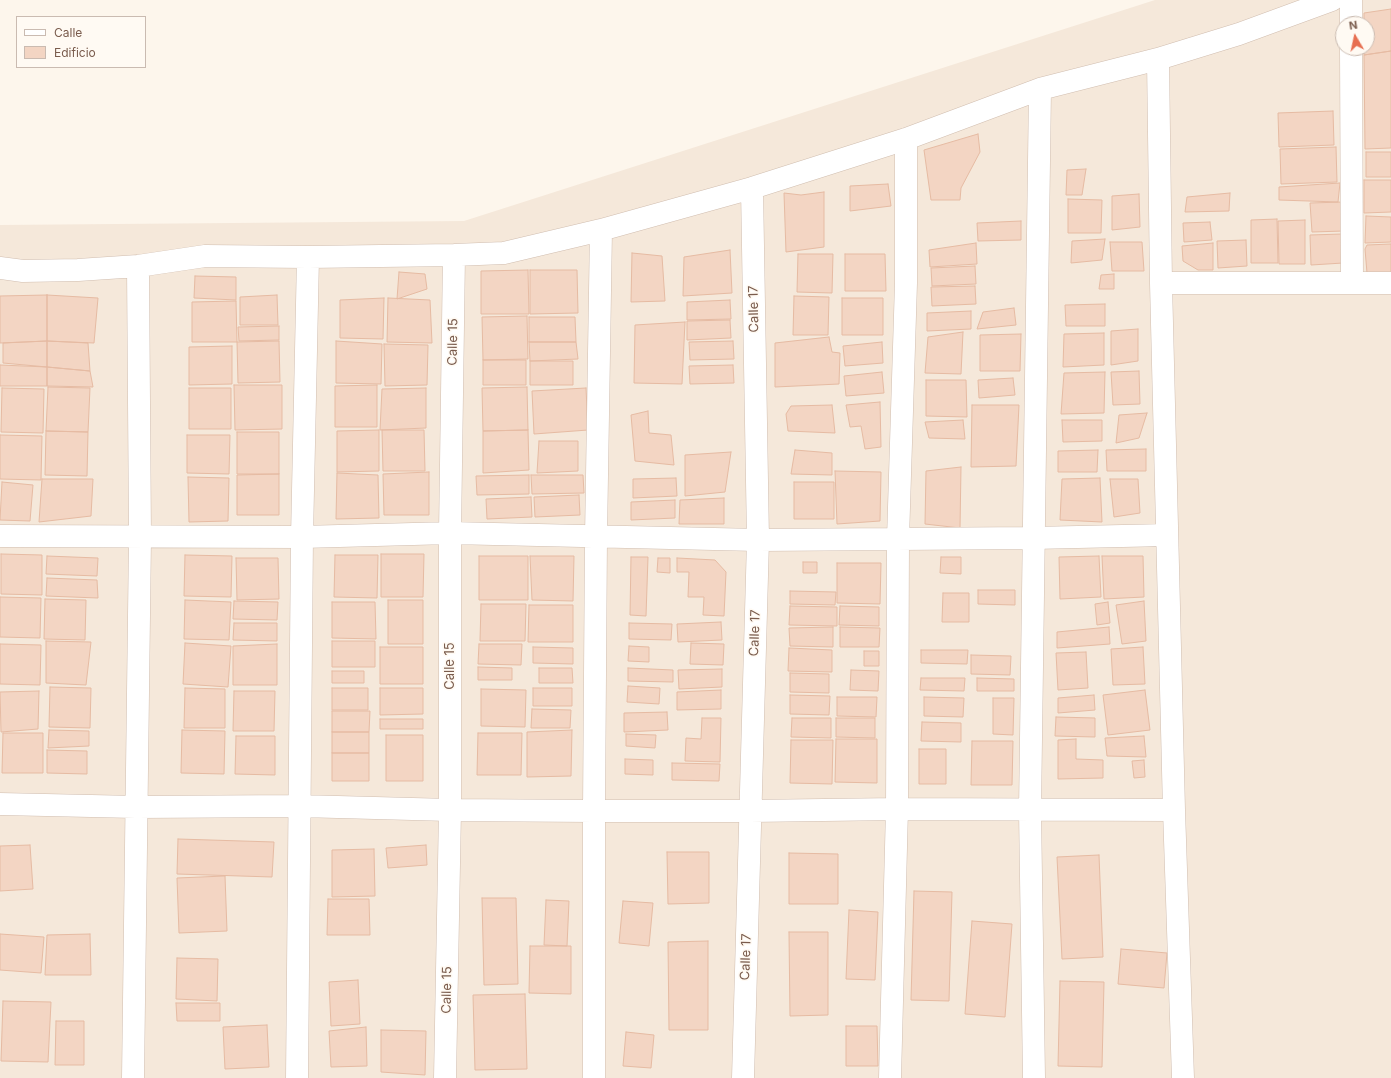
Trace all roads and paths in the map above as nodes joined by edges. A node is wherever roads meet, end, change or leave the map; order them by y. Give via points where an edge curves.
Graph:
1 (1332, 0) edge
2 (1351, 0) edge
3 (1351, 16) edge
4 (1351, 56) edge
5 (1158, 59) junction
6 (1040, 89) junction
7 (906, 139) junction
8 (752, 188) junction
9 (600, 230) junction
10 (454, 255) junction
11 (308, 257) junction
12 (138, 266) junction
13 (0, 268) edge
14 (1161, 282) junction
15 (1352, 282) junction
16 (1391, 283) edge
17 (450, 533) junction
18 (1167, 535) junction
19 (0, 536) edge
20 (302, 537) junction
21 (596, 537) junction
22 (140, 538) junction
23 (1033, 538) junction
24 (898, 539) junction
25 (758, 540) junction
26 (0, 804) edge
27 (300, 806) junction
28 (136, 807) junction
29 (897, 809) junction
30 (450, 810) junction
31 (1030, 810) junction
32 (1174, 810) junction
33 (594, 811) junction
34 (750, 811) junction
35 (133, 1078) edge
36 (297, 1078) edge
37 (445, 1078) edge
38 (594, 1078) edge
39 (743, 1078) edge
40 (890, 1078) edge
41 (1034, 1078) edge
42 (1183, 1078) edge

1 - 5 street via 1239,34
2 - 3 street
4 - 15 street
5 - 6 street
5 - 14 street
6 - 7 street
6 - 23 street
7 - 8 street
7 - 24 street via 906,284
8 - 9 street
8 - 25 street, Calle 17
9 - 10 street via 504,253
9 - 21 street
10 - 11 street
10 - 17 street, Calle 15
11 - 12 street via 205,256
11 - 20 street
12 - 13 street via 23,271
12 - 22 street
14 - 15 street
14 - 18 street
15 - 16 street
17 - 20 street
17 - 21 street
17 - 30 street, Calle 15
18 - 23 street
18 - 32 street
19 - 22 street
20 - 22 street
20 - 27 street
21 - 25 street
21 - 33 street
22 - 28 street
23 - 24 street
23 - 31 street
24 - 25 street
24 - 29 street
25 - 34 street, Calle 17
26 - 28 street
27 - 28 street
27 - 30 street
27 - 36 street
28 - 35 street
29 - 31 street
29 - 34 street
29 - 40 street
30 - 33 street
30 - 37 street, Calle 15
31 - 32 street
31 - 41 street
32 - 42 street
33 - 34 street
33 - 38 street
34 - 39 street, Calle 17

